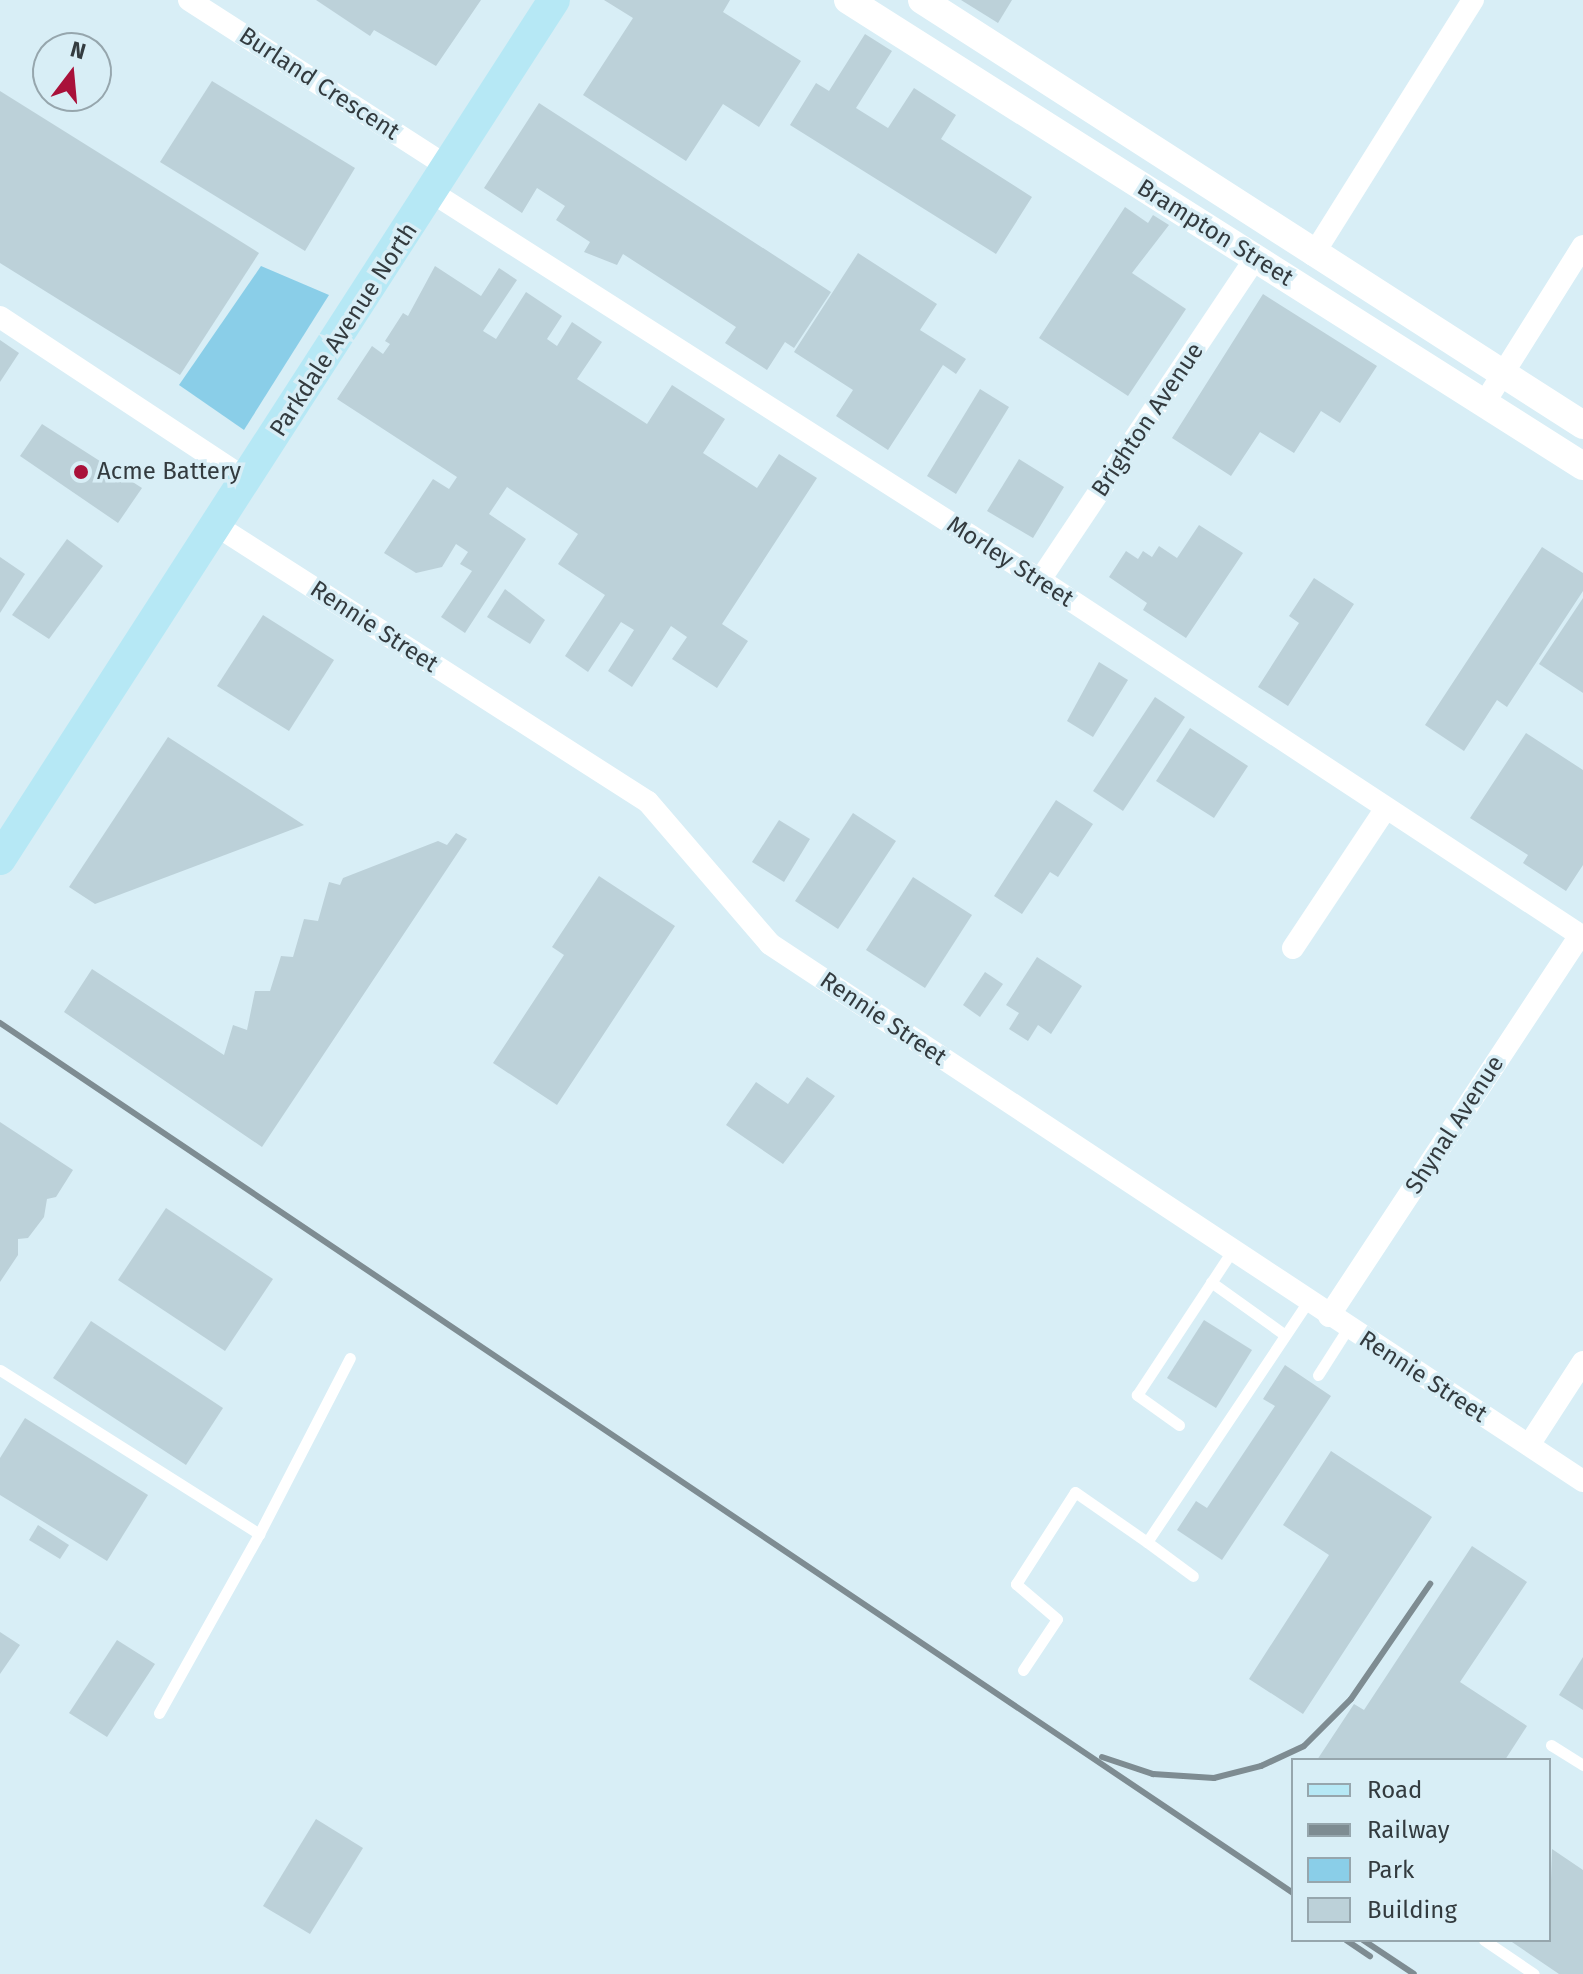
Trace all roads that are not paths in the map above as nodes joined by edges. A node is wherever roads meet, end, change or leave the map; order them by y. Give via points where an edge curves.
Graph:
1 (189, 0) edge
2 (554, 0) edge
3 (848, 0) edge
4 (922, 0) edge
5 (1473, 0) edge
6 (441, 181) junction
7 (1583, 246) edge
8 (1313, 255) junction
9 (1255, 259) junction
10 (0, 317) edge
11 (1503, 373) junction
12 (1485, 402) junction
13 (1583, 425) edge
14 (1583, 466) edge
15 (247, 480) junction
16 (214, 524) junction
17 (1040, 580) junction
18 (1386, 808) junction
19 (0, 859) edge
20 (1582, 936) edge
21 (1293, 948) dead end
22 (1232, 1251) junction
23 (1211, 1282) junction
24 (1307, 1303) junction
25 (1339, 1322) junction
26 (1285, 1335) junction
27 (350, 1358) dead end
28 (1583, 1362) edge
29 (0, 1370) edge
30 (1318, 1375) dead end
31 (1179, 1425) dead end
32 (1529, 1445) junction
33 (1583, 1481) edge
34 (259, 1534) junction
35 (1147, 1542) junction
36 (1193, 1576) dead end
37 (1023, 1670) dead end
38 (159, 1713) dead end
39 (1551, 1745) dead end
40 (1583, 1765) edge
41 (1487, 1942) edge
42 (1534, 1974) edge

1 - 6 street, Burland Crescent
2 - 6 main road, Parkdale Avenue North
3 - 9 street, Brampton Street
4 - 8 street, Brampton Street
5 - 8 street
6 - 15 main road, Parkdale Avenue North
6 - 17 street, Morley Street
7 - 11 street
8 - 11 street, Brampton Street
9 - 12 street, Brampton Street
9 - 17 street, Brighton Avenue
10 - 15 street
11 - 12 street
11 - 13 street, Brampton Street
12 - 14 street, Brampton Street
15 - 16 main road, Parkdale Avenue North
16 - 19 main road, Parkdale Avenue North
16 - 22 street, Rennie Street via 648,802 770,944
17 - 18 street, Morley Street
18 - 20 street, Morley Street
18 - 21 street
20 - 25 street, Shynal Avenue
22 - 23 lane
22 - 24 street, Rennie Street
23 - 26 lane
23 - 31 lane via 1137,1395
24 - 25 street, Rennie Street
24 - 26 lane
25 - 30 lane
25 - 32 street, Rennie Street
26 - 35 lane
27 - 34 lane
28 - 32 street
29 - 34 lane
32 - 33 street, Rennie Street
34 - 38 lane
35 - 36 lane
35 - 37 lane via 1075,1492 1016,1584 1057,1619
39 - 40 lane
41 - 42 lane

